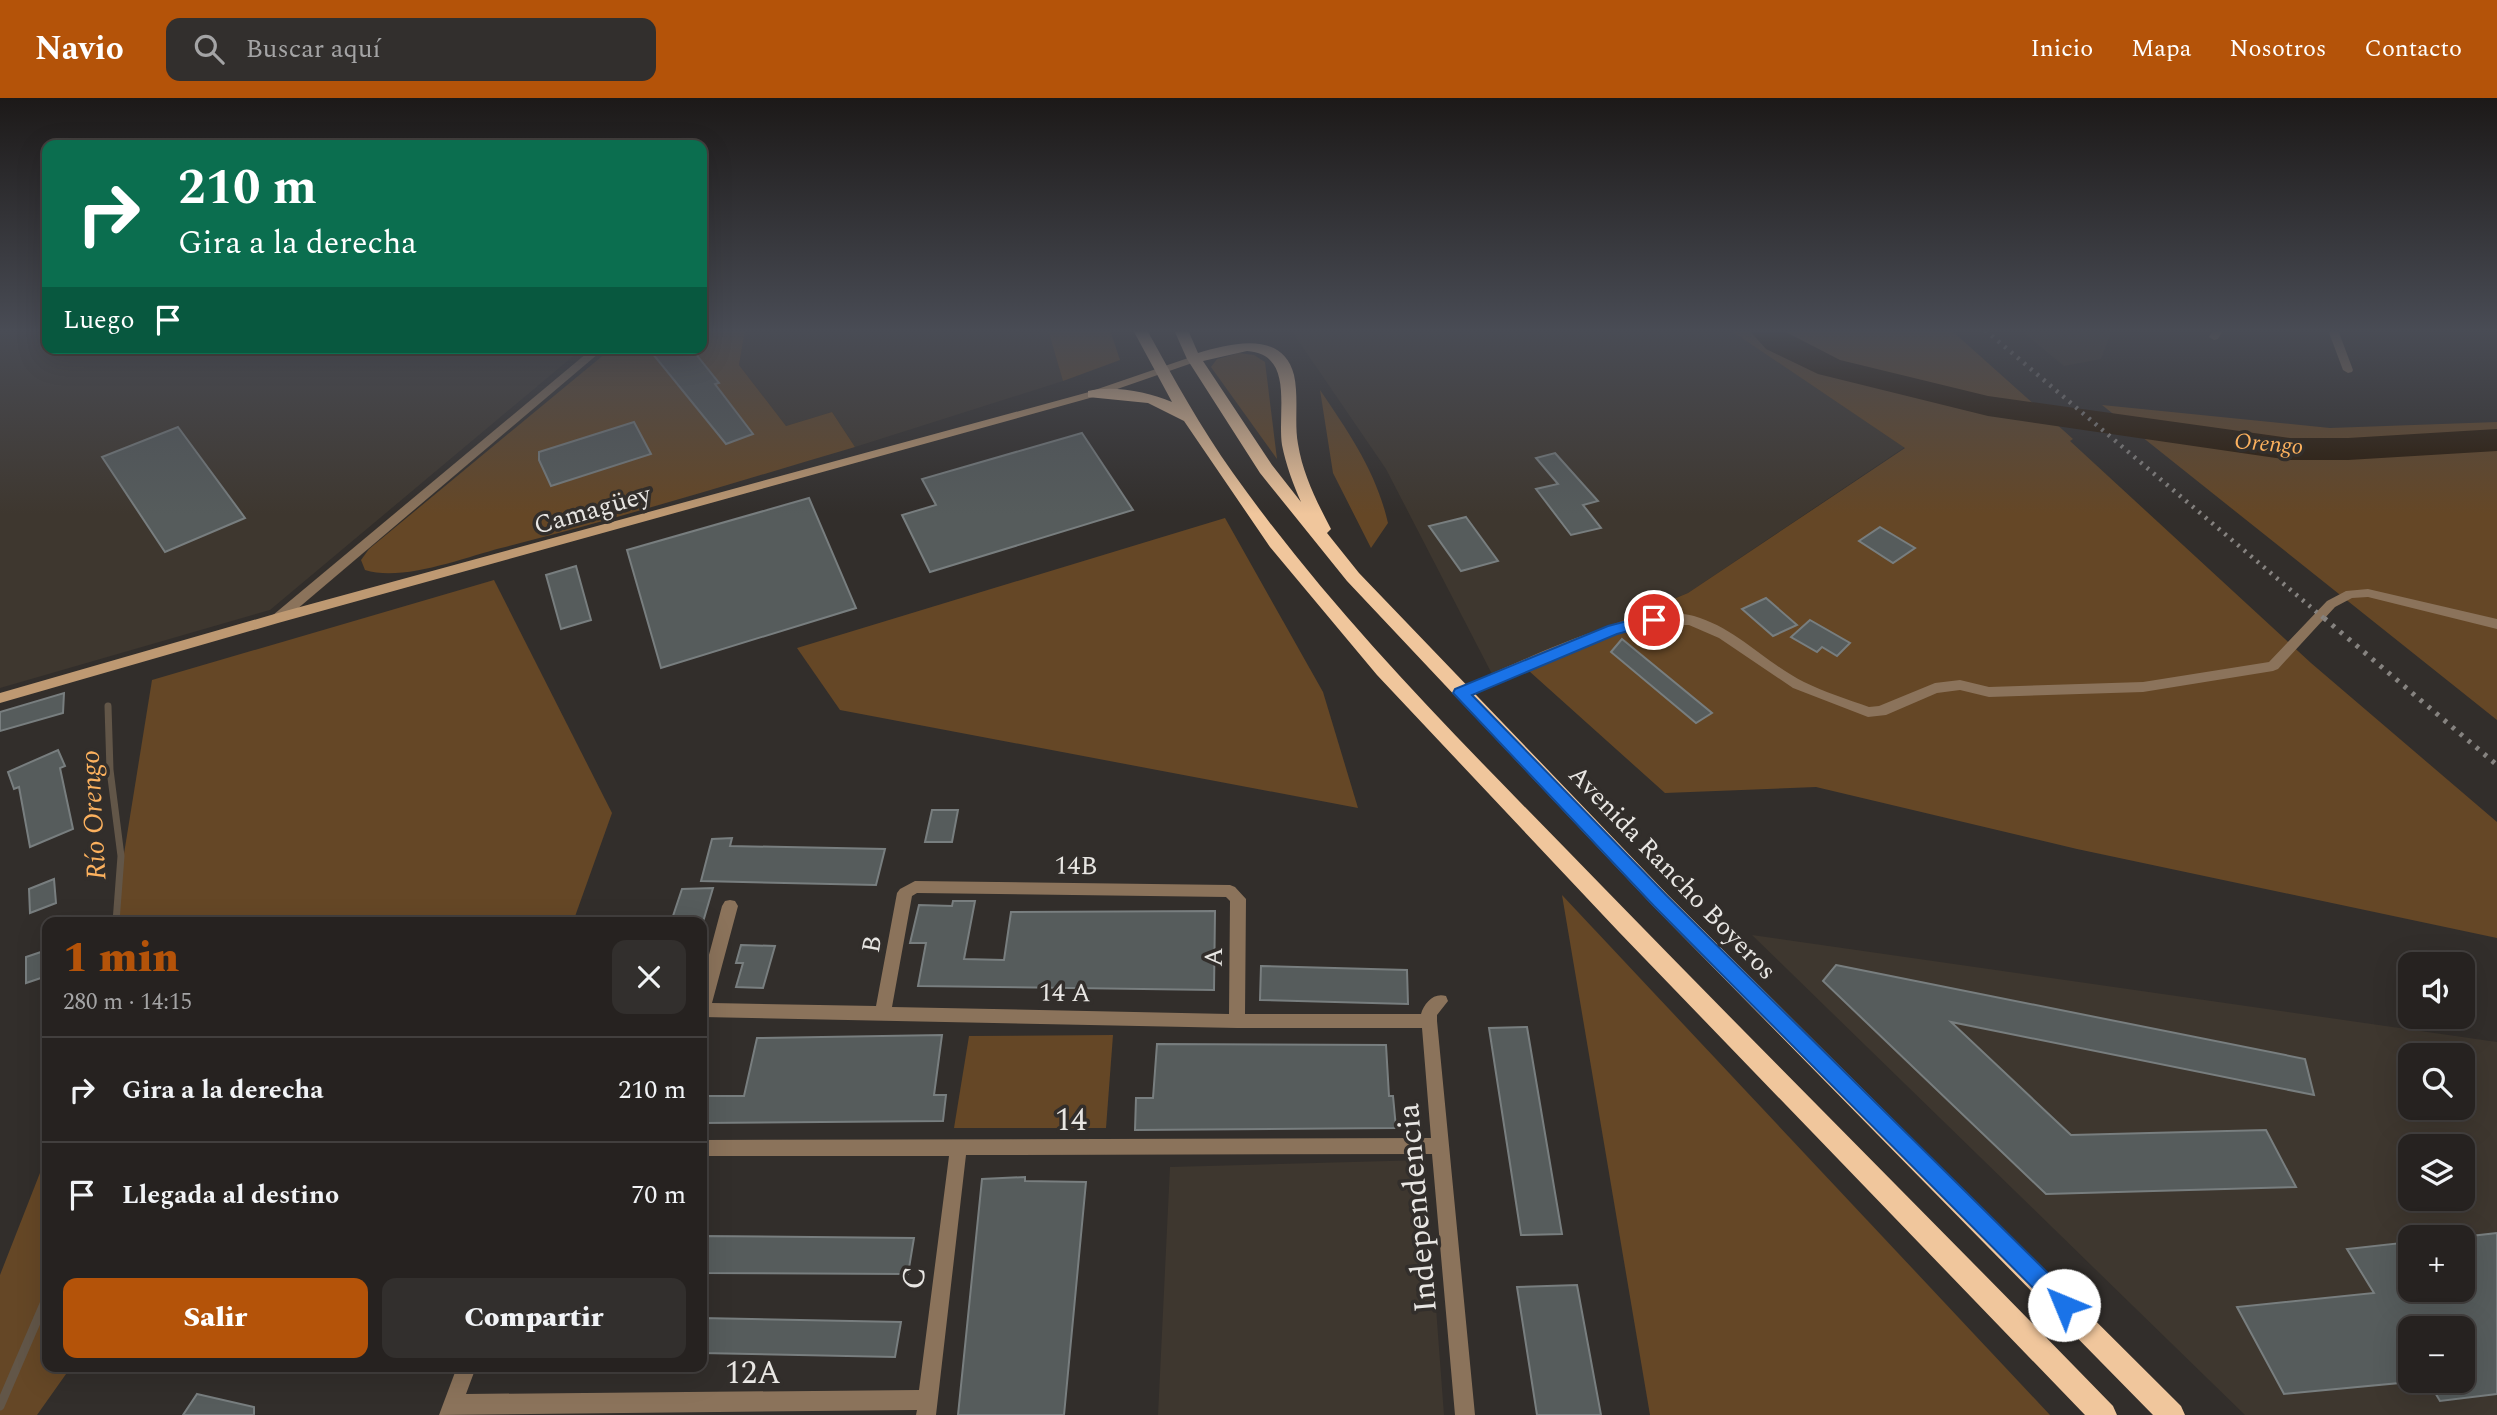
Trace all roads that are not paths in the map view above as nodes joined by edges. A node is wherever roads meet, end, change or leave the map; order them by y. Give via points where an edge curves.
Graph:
1 (548, 391) edge
2 (1101, 391) edge
3 (1172, 391) edge
4 (1215, 391) edge
5 (1288, 391) edge
6 (1093, 394) junction
7 (1195, 433) junction
8 (1353, 577) junction
9 (278, 618) junction
10 (2497, 624) edge
11 (1461, 693) junction
12 (0, 698) edge
13 (915, 887) joint
14 (1236, 894) joint
15 (730, 906) dead end
16 (707, 991) edge
17 (1440, 1001) dead end
18 (707, 1010) edge
19 (883, 1014) junction
20 (1237, 1021) junction
21 (1429, 1021) junction
22 (1441, 1146) junction
23 (707, 1147) edge
24 (958, 1149) junction
25 (464, 1372) edge
26 (927, 1408) edge
27 (451, 1409) edge
28 (1465, 1415) edge
29 (2104, 1415) edge
30 (2172, 1415) edge

1 - 9 street
2 - 6 main road, Camagüey
3 - 7 highway
4 - 8 highway, Avenida Rancho Boyeros via 1266,469
5 - 8 highway via 1294,465 1311,507
6 - 7 highway via 1133,396 1164,404 1186,419
6 - 9 main road, Camagüey
7 - 29 highway via 1263,529 1363,649
8 - 11 highway, Avenida Rancho Boyeros
9 - 12 main road, Camagüey
10 - 11 street via 2368,593 2350,594 2331,604 2273,666 2262,669 2143,687 1989,692 1960,685 1935,688 1868,712 1798,685 1724,635 1691,620 1654,620 1613,629
11 - 30 highway, Avenida Rancho Boyeros
13 - 14 street, 14B
13 - 19 street, B via 905,892
14 - 20 street, A
15 - 16 street
17 - 21 street via 1429,1012
18 - 19 street, 14 A
19 - 20 street, 14 A
20 - 21 street, 14 A
21 - 22 street, Independencia
22 - 24 street, 14
22 - 28 street, Independencia
23 - 24 street, 14
24 - 26 street, C
25 - 27 street
26 - 27 street, 12A

